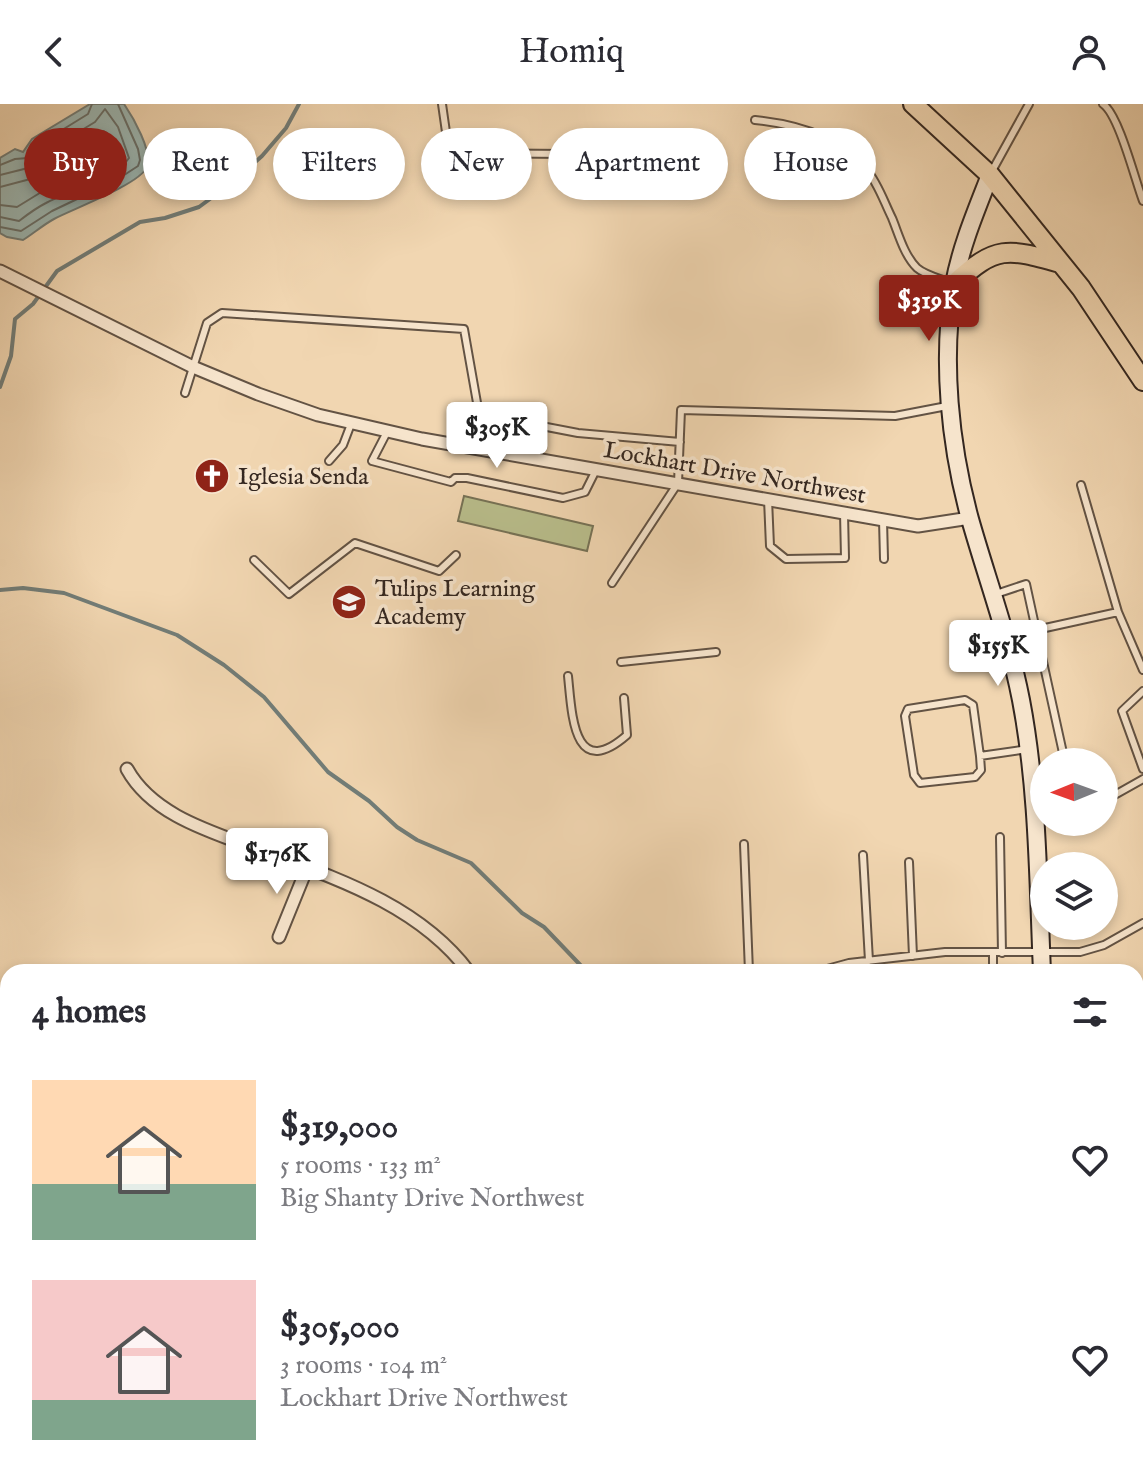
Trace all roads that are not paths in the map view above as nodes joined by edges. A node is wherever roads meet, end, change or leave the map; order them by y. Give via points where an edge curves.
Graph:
1 (442, 104) edge
2 (913, 104) edge
3 (1029, 104) edge
4 (1103, 104) edge
5 (755, 120) dead end
6 (548, 154) edge
7 (990, 175) junction
8 (1143, 201) edge
9 (1060, 263) junction
10 (0, 271) edge
11 (954, 284) junction
12 (193, 367) junction
13 (1143, 381) edge
14 (185, 393) dead end
15 (951, 405) junction
16 (351, 424) junction
17 (387, 432) junction
18 (680, 442) junction
19 (329, 461) dead end
20 (596, 470) junction
21 (678, 483) junction
22 (1081, 485) dead end
23 (768, 499) junction
24 (844, 513) junction
25 (970, 518) junction
26 (883, 520) junction
27 (456, 555) dead end
28 (884, 559) dead end
29 (254, 560) dead end
30 (612, 583) dead end
31 (993, 595) junction
32 (1118, 612) junction
33 (1036, 630) junction
34 (716, 652) dead end
35 (621, 662) dead end
36 (1143, 670) edge
37 (568, 676) dead end
38 (1143, 691) edge
39 (624, 698) dead end
40 (1062, 748) edge
41 (1028, 749) junction
42 (980, 756) junction
43 (127, 769) dead end
44 (1143, 769) edge
45 (1143, 779) edge
46 (1118, 793) edge
47 (1000, 837) dead end
48 (744, 844) dead end
49 (863, 855) dead end
50 (909, 862) dead end
51 (307, 868) junction
52 (1143, 923) edge
53 (279, 937) dead end
54 (993, 953) junction
55 (1002, 953) junction
56 (1041, 953) junction
57 (913, 956) junction
58 (869, 961) junction
59 (462, 964) edge
60 (749, 964) edge
61 (855, 964) edge
62 (993, 964) edge
63 (1042, 964) edge

1 - 6 lane via 449,153
2 - 7 main road
3 - 7 lane
4 - 8 lane via 1109,108
5 - 11 lane via 807,131 851,155 878,187 919,270
7 - 9 main road
7 - 11 street
9 - 11 main road via 1017,252 993,254
9 - 13 main road
10 - 12 street, Lockhart Drive Northwest
11 - 15 street
12 - 14 lane
12 - 16 street, Lockhart Drive Northwest
12 - 18 lane via 207,323 222,313 464,329 479,414 578,433
15 - 18 lane via 895,416 681,410
15 - 25 street
16 - 17 street, Lockhart Drive Northwest
16 - 19 lane
17 - 20 street, Lockhart Drive Northwest
17 - 20 lane via 372,461 451,482 467,478 563,498 585,492
18 - 21 lane
20 - 21 street, Lockhart Drive Northwest
21 - 23 street, Lockhart Drive Northwest
21 - 30 lane
22 - 32 lane
23 - 24 street, Lockhart Drive Northwest
23 - 24 lane via 770,546 786,559 845,558
24 - 26 street, Lockhart Drive Northwest
25 - 26 street, Lockhart Drive Northwest via 918,526
25 - 31 street
26 - 28 lane
27 - 29 lane via 439,571 355,543 289,594
31 - 33 lane via 1026,584
31 - 41 street via 1014,666
32 - 33 lane
32 - 36 lane
33 - 40 lane
34 - 35 lane
37 - 39 lane via 574,731 584,747 609,751 627,735
38 - 44 lane via 1122,711
41 - 42 lane
41 - 56 street
42 - 42 lane via 973,705 965,700 908,709 914,775 920,783 975,777 981,770
43 - 51 street via 142,792 161,807
45 - 46 lane
47 - 55 lane
48 - 60 lane
49 - 58 lane
50 - 57 lane
51 - 53 street
51 - 59 street via 402,911
52 - 56 lane via 1089,950
54 - 55 lane
54 - 57 lane
54 - 62 lane
55 - 56 lane
56 - 63 street
57 - 58 lane
58 - 61 lane

